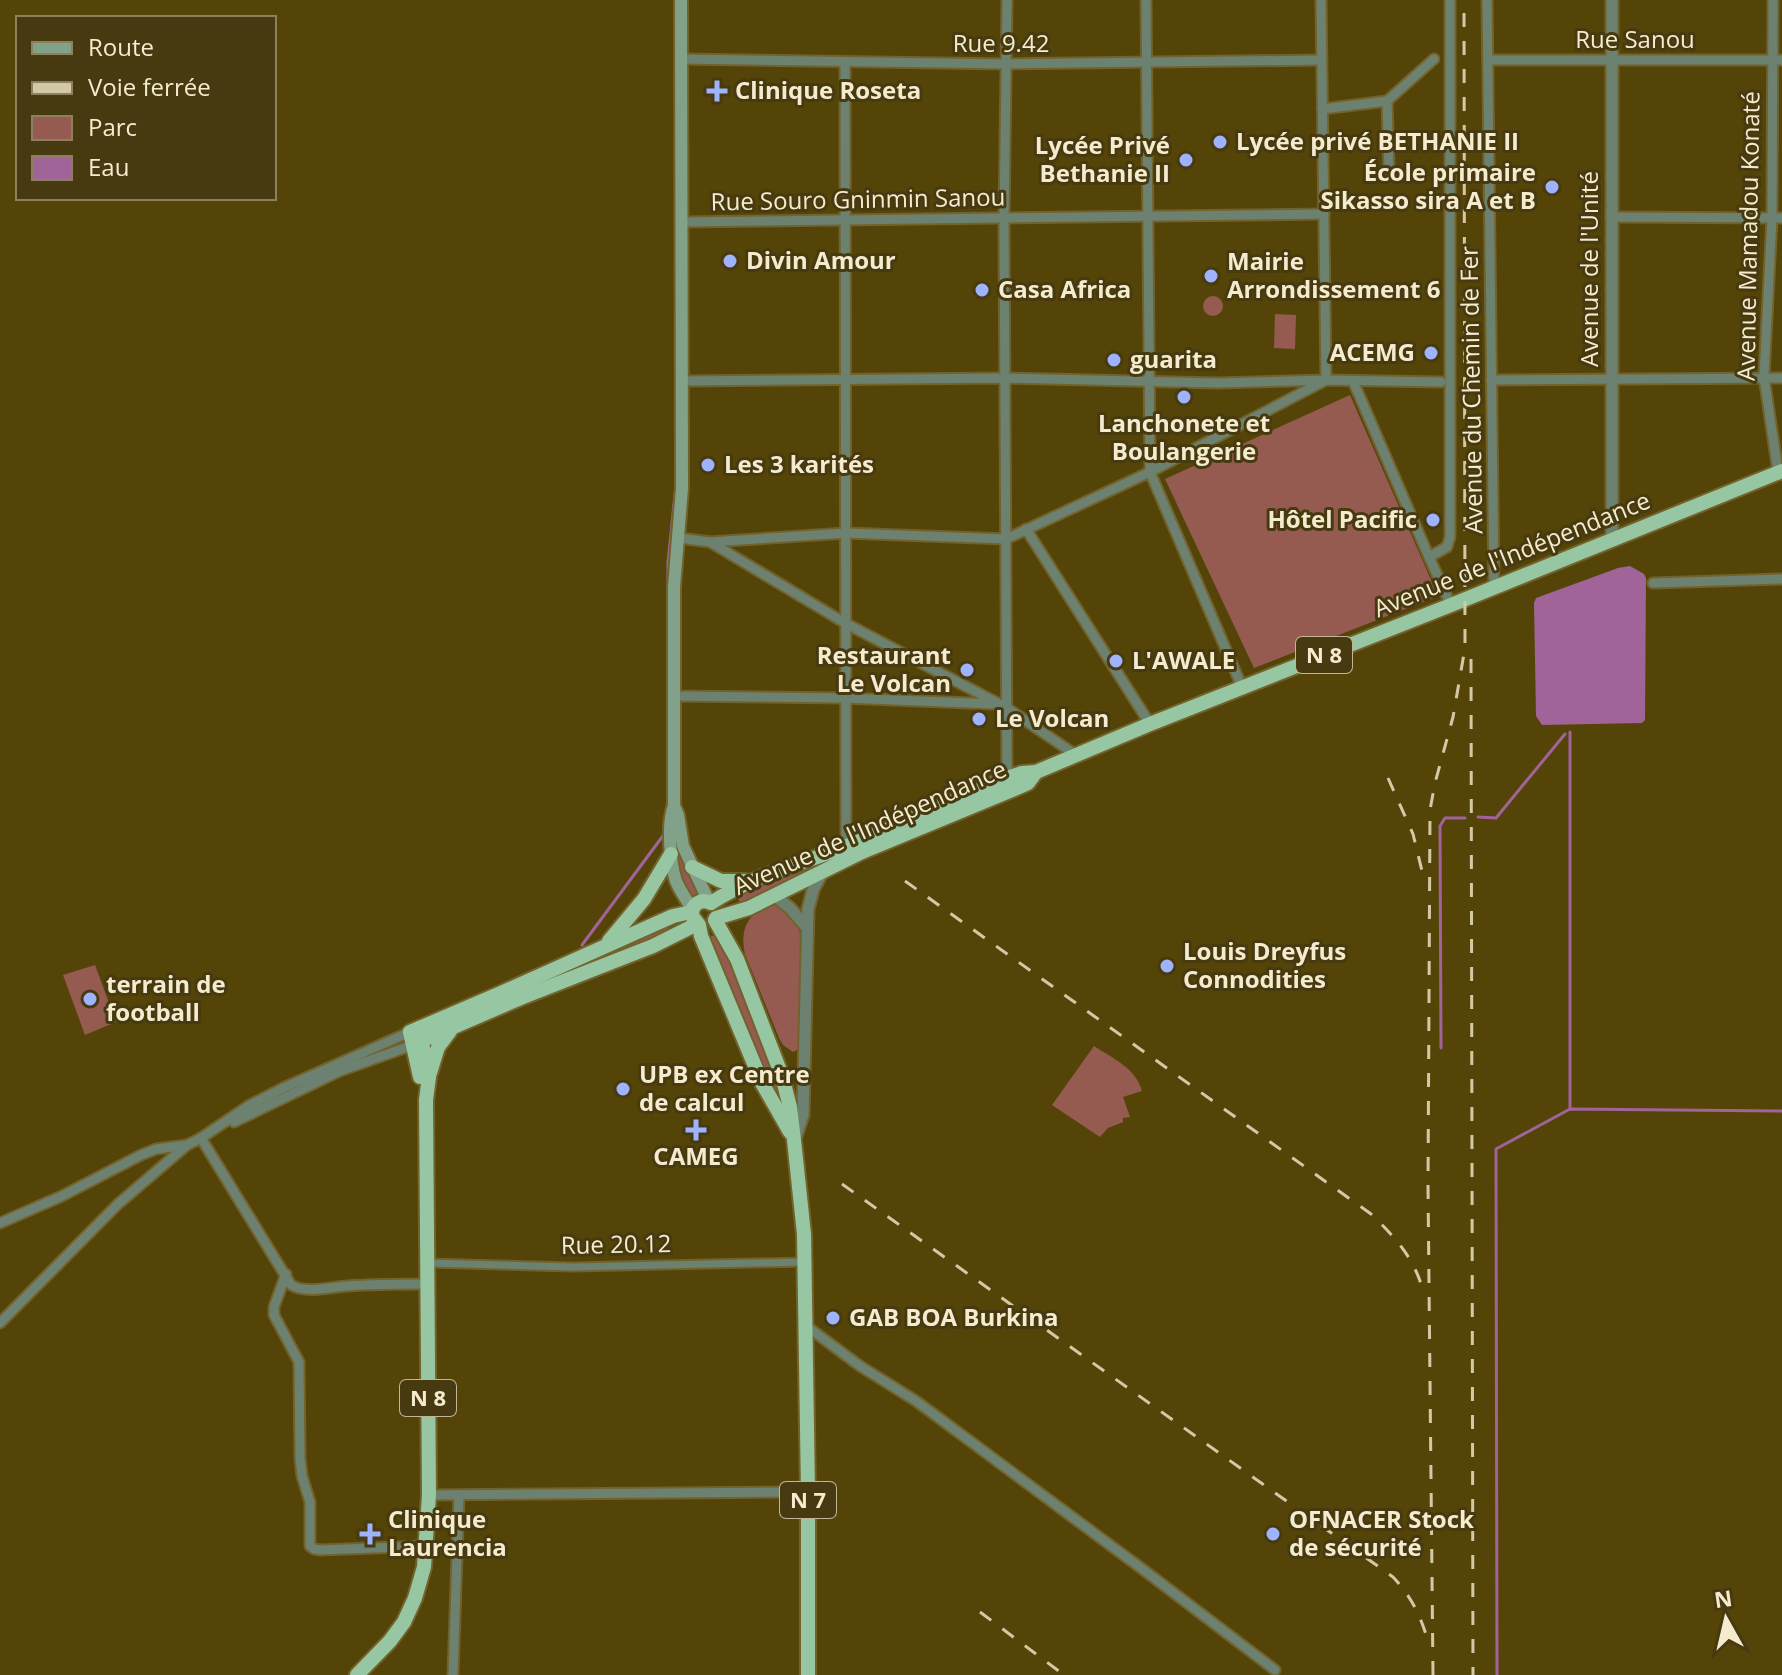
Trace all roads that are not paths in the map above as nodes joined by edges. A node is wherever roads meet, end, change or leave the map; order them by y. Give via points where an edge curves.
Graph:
1 (681, 0) edge
2 (1007, 0) edge
3 (1146, 0) edge
4 (1321, 0) edge
5 (1450, 0) edge
6 (1487, 0) edge
7 (1612, 0) edge
8 (1773, 0) edge
9 (681, 59) junction
10 (1434, 59) dead end
11 (1321, 60) junction
12 (1488, 60) junction
13 (1612, 60) junction
14 (1777, 60) edge
15 (845, 63) junction
16 (1146, 63) junction
17 (1006, 64) junction
18 (1387, 101) junction
19 (1322, 109) junction
20 (1389, 170) dead end
21 (1324, 214) junction
22 (1148, 217) junction
23 (1611, 217) junction
24 (1777, 218) edge
25 (1004, 219) junction
26 (845, 220) junction
27 (681, 222) junction
28 (1764, 377) junction
29 (1004, 378) junction
30 (1782, 378) edge
31 (845, 380) junction
32 (1326, 380) junction
33 (1491, 380) junction
34 (1612, 380) junction
35 (681, 381) junction
36 (1149, 381) junction
37 (1353, 381) junction
38 (1441, 382) dead end
39 (1780, 471) edge
40 (1150, 472) junction
41 (1026, 529) junction
42 (846, 533) junction
43 (679, 538) junction
44 (1006, 539) junction
45 (1612, 539) junction
46 (710, 542) junction
47 (1429, 557) junction
48 (1782, 579) edge
49 (1653, 583) dead end
50 (1494, 587) junction
51 (1451, 605) junction
52 (845, 623) junction
53 (1242, 687) junction
54 (674, 696) junction
55 (844, 698) junction
56 (1002, 706) junction
57 (1150, 724) junction
58 (1076, 755) junction
59 (1036, 772) junction
60 (1007, 778) junction
61 (674, 806) junction
62 (846, 846) junction
63 (671, 854) junction
64 (692, 867) junction
65 (822, 872) junction
66 (758, 879) junction
67 (775, 896) junction
68 (713, 911) junction
69 (695, 918) junction
70 (807, 928) junction
71 (604, 946) junction
72 (454, 1027) junction
73 (416, 1036) junction
74 (429, 1077) junction
75 (426, 1100) junction
76 (205, 1135) junction
77 (794, 1140) junction
78 (187, 1145) junction
79 (0, 1223) edge
80 (804, 1262) junction
81 (428, 1263) junction
82 (286, 1274) junction
83 (429, 1284) junction
84 (0, 1323) edge
85 (805, 1325) junction
86 (808, 1492) junction
87 (429, 1495) junction
88 (459, 1495) junction
89 (426, 1546) junction
90 (1275, 1670) dead end
91 (357, 1675) edge
92 (453, 1675) edge
93 (808, 1675) edge

1 - 9 main road
2 - 17 street
3 - 16 street
4 - 11 street
5 - 47 street, Avenue du Chemin de Fer via 1450,537 1447,547
6 - 12 street, Avenue du Chemin de Fer
7 - 13 street, Avenue de l'Unité
8 - 14 street, Avenue Mamadou Konaté
9 - 15 street, Rue 9.42
9 - 27 main road
10 - 18 street
11 - 16 street, Rue 9.42
11 - 19 street
12 - 13 street, Rue Sanou
12 - 33 street, Avenue du Chemin de Fer
13 - 14 street, Rue Sanou
13 - 23 street, Avenue de l'Unité
14 - 24 street, Avenue Mamadou Konaté
15 - 17 street, Rue 9.42
15 - 26 street
16 - 17 street, Rue 9.42
16 - 22 street
17 - 25 street
18 - 19 street
18 - 20 street
19 - 21 street
21 - 22 street, Rue Souro Gninmin Sanou
21 - 32 street
22 - 25 street, Rue Souro Gninmin Sanou
22 - 36 street
23 - 24 street
23 - 34 street, Avenue de l'Unité
24 - 28 street, Avenue Mamadou Konaté
25 - 26 street, Rue Souro Gninmin Sanou
25 - 29 street
26 - 27 street, Rue Souro Gninmin Sanou
26 - 31 street
27 - 35 main road
28 - 30 street
28 - 34 street
28 - 39 street, Avenue Mamadou Konaté
29 - 31 street
29 - 36 street
29 - 44 street
31 - 35 street
31 - 42 street
32 - 36 street
32 - 37 street
32 - 40 street
33 - 34 street
33 - 50 street, Avenue du Chemin de Fer
34 - 45 street, Avenue de l'Unité
35 - 43 main road
36 - 40 street
37 - 38 street
37 - 47 street
39 - 45 highway, Avenue de l'Indépendance / N 8
40 - 41 street
40 - 53 street
41 - 44 street
41 - 57 street
42 - 44 street
42 - 46 street
42 - 52 street
43 - 46 street
43 - 54 main road
44 - 56 street
45 - 50 highway, Avenue de l'Indépendance / N 8
46 - 52 street
47 - 51 street
48 - 49 street
50 - 51 highway, Avenue de l'Indépendance / N 8
51 - 53 highway, Avenue de l'Indépendance / N 8
52 - 55 street
52 - 56 street
53 - 57 highway, Avenue de l'Indépendance / N 8
54 - 55 street
54 - 61 main road
55 - 56 street
55 - 62 street
56 - 58 street
56 - 60 street
57 - 58 highway, Avenue de l'Indépendance / N 8
58 - 59 highway, Avenue de l'Indépendance / N 8
59 - 60 highway, Avenue de l'Indépendance / N 8
59 - 65 highway, Avenue de l'Indépendance / N 8 via 1028,783
60 - 62 highway, Avenue de l'Indépendance / N 8
61 - 63 main road
61 - 64 main road
62 - 66 highway, Avenue de l'Indépendance / N 8
63 - 69 main road via 676,882
63 - 71 highway via 644,899
64 - 66 highway via 721,881
64 - 68 main road
65 - 67 highway, Avenue de l'Indépendance / N 8
65 - 70 street via 809,902
66 - 68 highway, Avenue de l'Indépendance / N 8 via 728,892
67 - 68 highway, Avenue de l'Indépendance / N 8 via 749,908
67 - 70 street
68 - 69 highway via 708,926
68 - 69 highway via 699,902
68 - 77 highway, N 7 via 782,1076
69 - 71 highway via 673,916
69 - 72 highway via 653,946
69 - 77 highway, N 7 via 762,1083
70 - 77 street via 803,1115
71 - 73 highway
72 - 73 highway
72 - 74 highway, N 8 via 438,1047
73 - 74 highway
73 - 75 highway, N 8
73 - 76 street via 283,1088
74 - 75 highway, N 8
75 - 81 highway, N 8
76 - 78 street
76 - 82 street
77 - 80 highway, N 7
78 - 79 street via 141,1155
78 - 84 street via 118,1204
80 - 81 street, Rue 20.12 via 572,1267
80 - 85 highway, N 7
81 - 83 highway, N 8
82 - 83 street via 297,1289
82 - 89 street via 274,1315 299,1362 300,1458 310,1502 310,1546
83 - 87 highway, N 8
85 - 86 highway, N 7
85 - 90 street via 916,1401
86 - 88 street
86 - 93 highway, N 7
87 - 88 street
87 - 89 highway, N 8
88 - 92 street
89 - 91 highway, N 8 via 421,1582 404,1622

